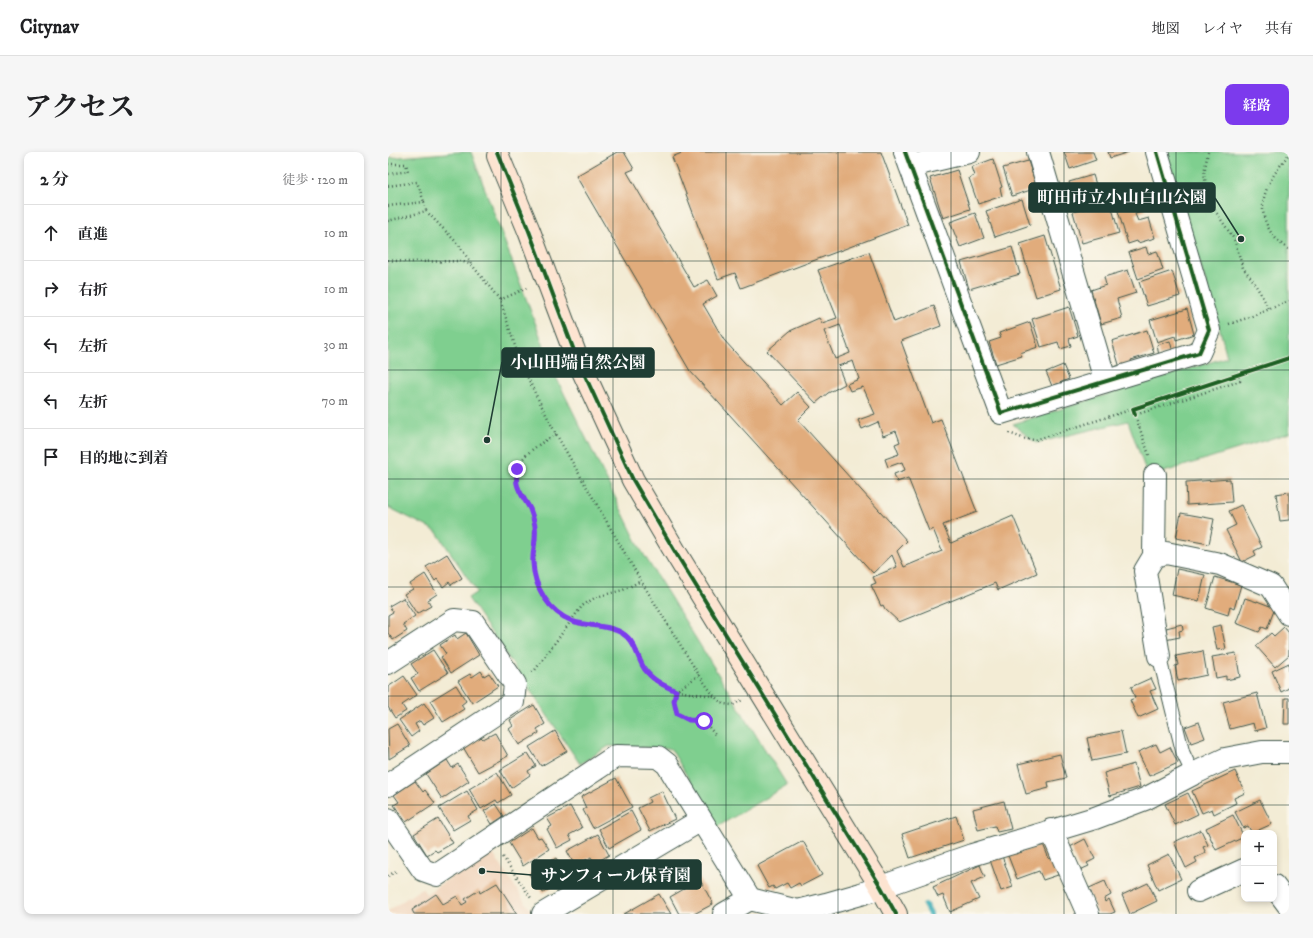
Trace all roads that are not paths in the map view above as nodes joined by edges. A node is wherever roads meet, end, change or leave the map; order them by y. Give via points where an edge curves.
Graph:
1 (969, 152) edge
2 (1038, 152) edge
3 (1157, 152) edge
4 (498, 156) dead end
5 (907, 159) edge
6 (1105, 380) junction
7 (1155, 475) dead end
8 (1154, 556) junction
9 (1289, 614) edge
10 (1159, 656) joint
11 (388, 663) edge
12 (1289, 752) edge
13 (1193, 774) junction
14 (388, 785) edge
15 (388, 819) edge
16 (701, 820) junction
17 (1051, 830) junction
18 (1241, 871) edge
19 (881, 887) junction
20 (1277, 890) edge
21 (1198, 891) dead end
22 (750, 899) junction
23 (1289, 906) edge
24 (538, 908) edge
25 (826, 909) edge
26 (724, 914) edge
27 (896, 914) edge
28 (1088, 914) edge

1 - 5 street
2 - 6 street
3 - 6 street via 1209,330 1199,353
4 - 19 street via 576,356 633,480
5 - 6 street via 1001,413
7 - 8 street
8 - 9 street via 1166,553 1226,566 1271,586
8 - 10 street via 1145,571
10 - 13 lane via 1183,753
11 - 14 street via 454,620 473,622 515,684 513,702
12 - 13 street via 1262,752 1225,759
13 - 17 street via 1145,799 1095,818
15 - 16 street via 422,870 437,875 616,756 658,757 667,764
16 - 22 street
16 - 24 street
17 - 19 street
17 - 28 street
18 - 21 street
19 - 25 street
19 - 27 street
20 - 23 street
22 - 25 street via 798,911
22 - 26 street

